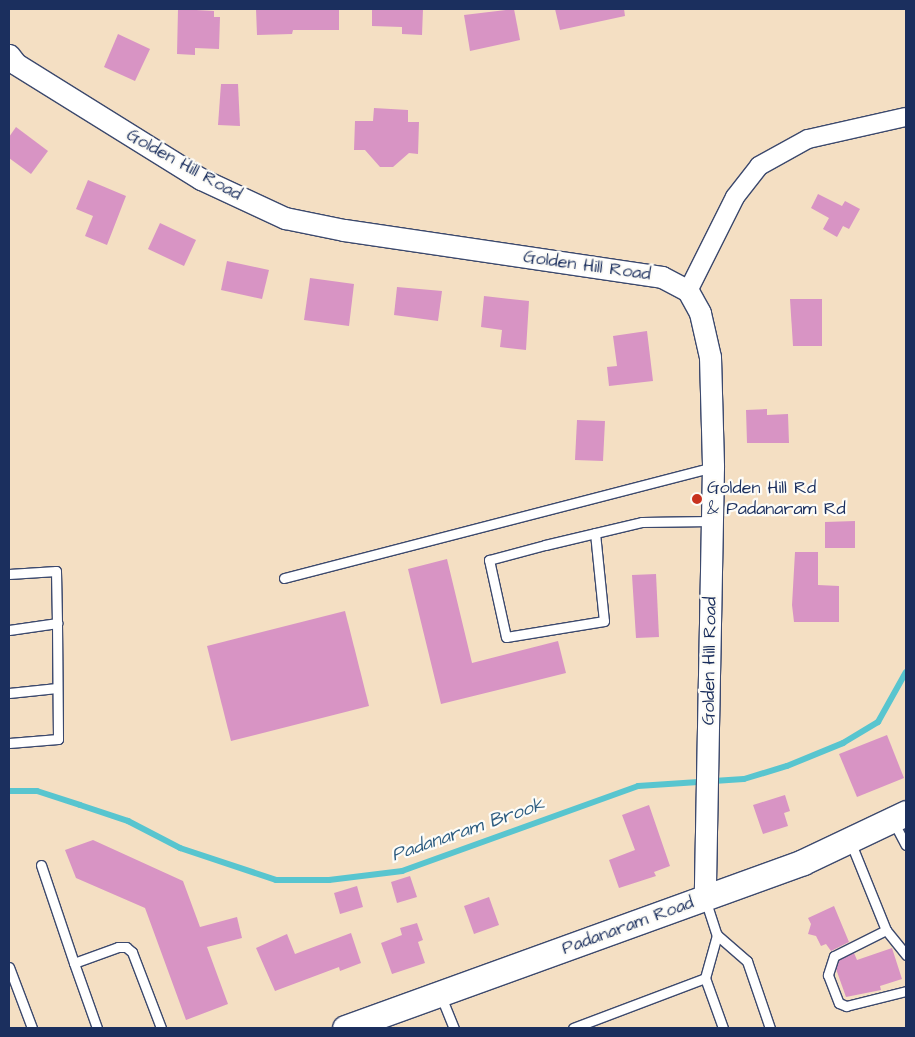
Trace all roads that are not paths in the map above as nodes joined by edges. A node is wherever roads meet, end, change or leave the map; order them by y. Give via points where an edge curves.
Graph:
1 (9, 55) edge
2 (906, 117) edge
3 (688, 291) junction
4 (713, 467) junction
5 (712, 521) junction
6 (595, 533) junction
7 (9, 574) edge
8 (284, 578) dead end
9 (56, 623) junction
10 (9, 630) edge
11 (57, 688) junction
12 (9, 693) edge
13 (9, 743) edge
14 (900, 817) edge
15 (850, 841) junction
16 (906, 846) edge
17 (41, 865) dead end
18 (705, 899) junction
19 (886, 930) junction
20 (717, 935) junction
21 (906, 955) edge
22 (74, 963) junction
23 (9, 967) edge
24 (705, 978) junction
25 (906, 991) edge
26 (440, 994) junction
27 (32, 1028) edge
28 (97, 1028) edge
29 (161, 1028) edge
30 (345, 1028) edge
31 (454, 1028) edge
32 (573, 1028) edge
33 (723, 1028) edge
34 (770, 1028) edge

1 - 3 street, Golden Hill Road via 16,64 201,179 286,218 354,232 662,277
2 - 3 street via 808,139 760,166 735,198
3 - 4 street, Golden Hill Road via 700,312 710,357
4 - 5 street, Golden Hill Road
4 - 8 lane
5 - 6 lane via 642,522
5 - 18 street, Golden Hill Road
6 - 6 lane via 489,560 506,637 604,621
7 - 9 lane via 56,571
9 - 10 lane
9 - 11 lane
11 - 12 lane
11 - 13 lane via 58,739
14 - 15 main road, Padanaram Road
14 - 16 lane
15 - 18 main road, Padanaram Road
15 - 19 lane
17 - 22 lane
18 - 20 lane
18 - 26 main road, Padanaram Road
19 - 21 lane
19 - 25 lane via 834,956 828,975 839,1003 846,1006
20 - 24 lane
20 - 34 lane via 747,961
22 - 28 lane
22 - 29 lane via 126,947 132,952
23 - 27 lane
24 - 32 lane
24 - 33 lane
26 - 30 main road, Padanaram Road
26 - 31 lane

